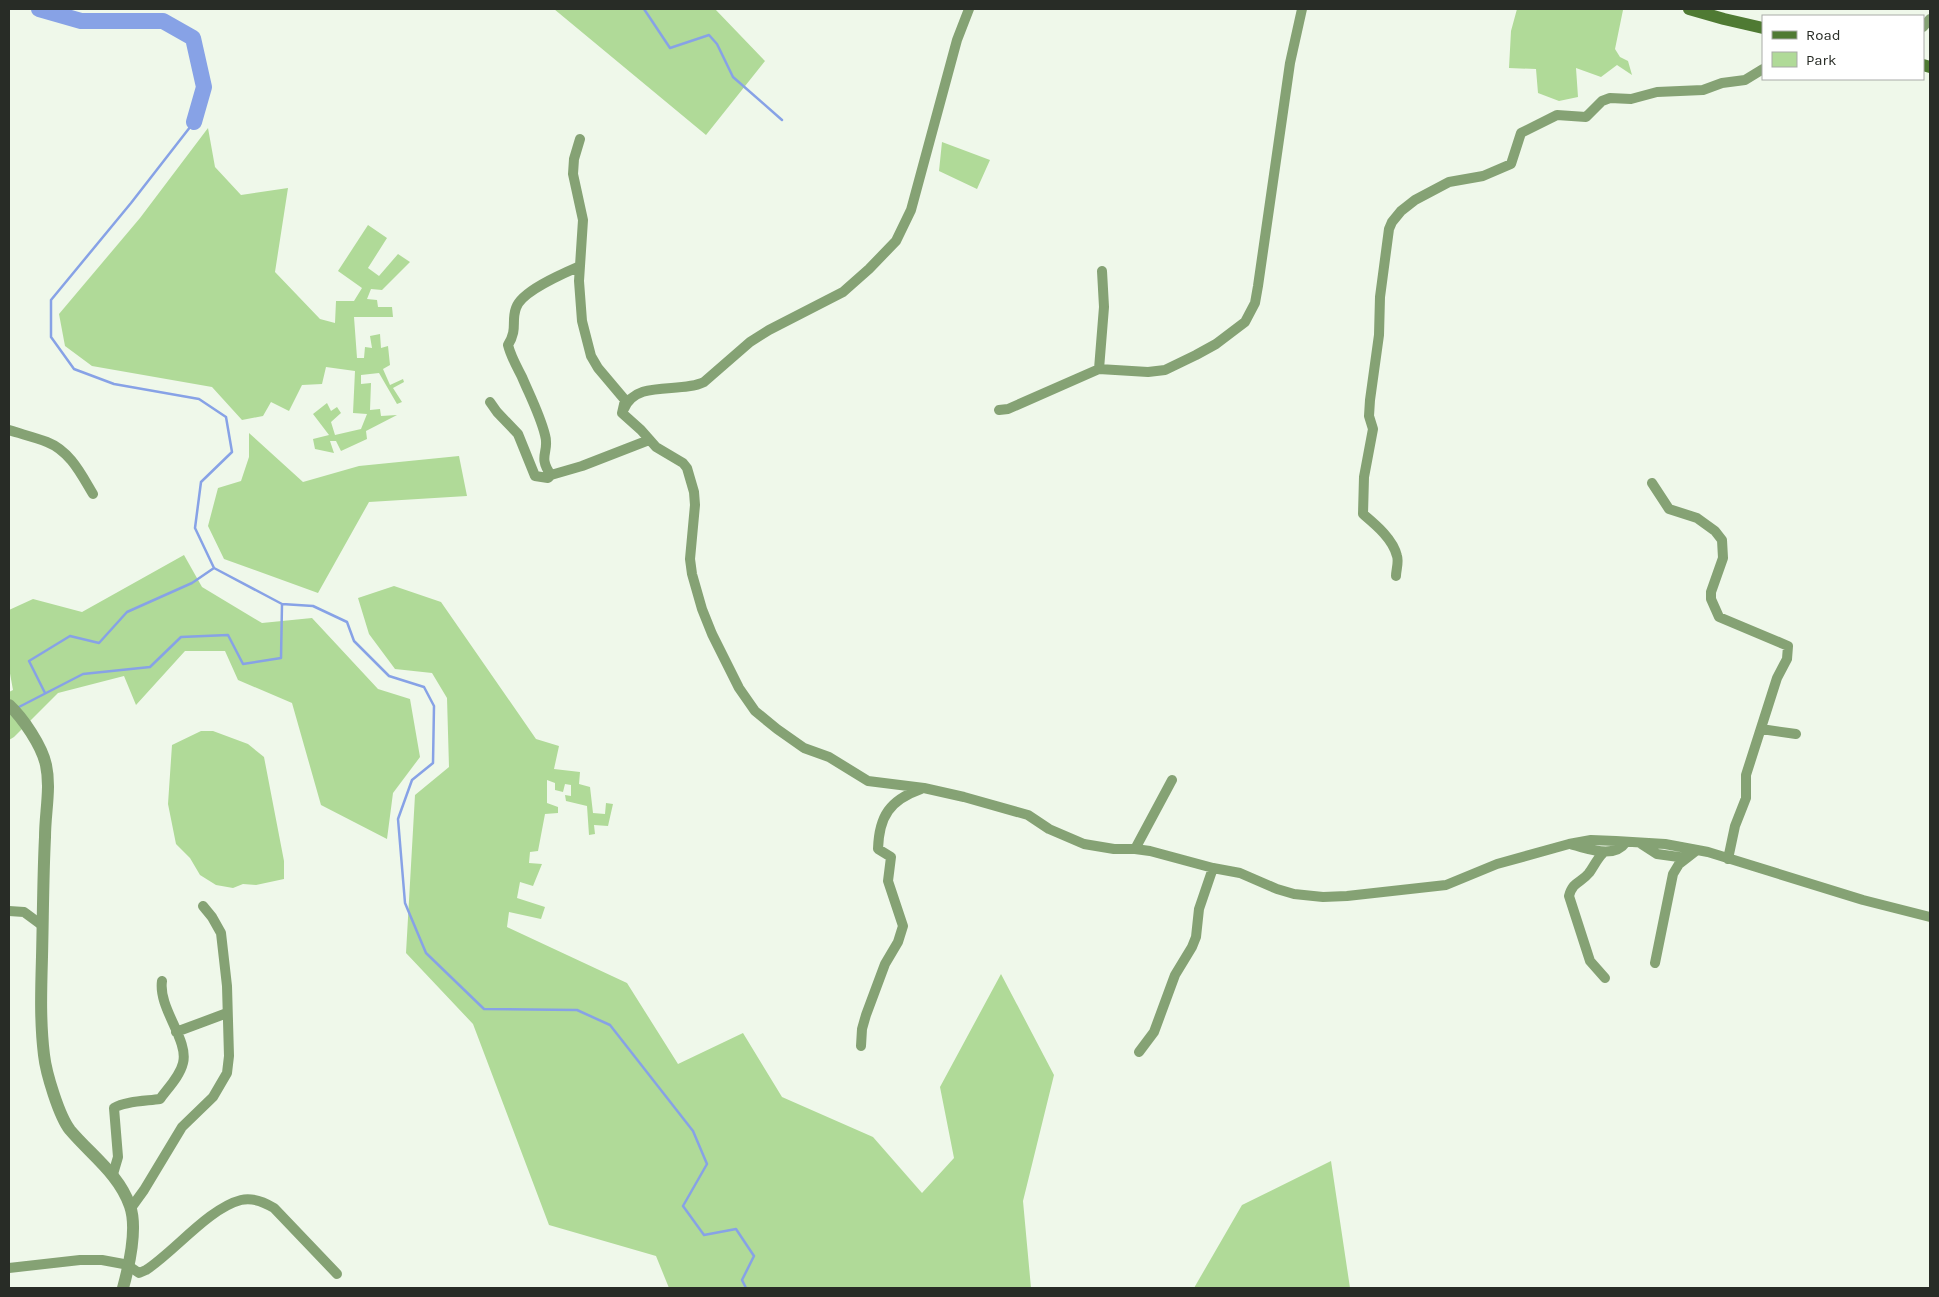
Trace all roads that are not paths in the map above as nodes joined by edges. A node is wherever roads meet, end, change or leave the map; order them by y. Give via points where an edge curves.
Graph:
1 (969, 9) edge
2 (1302, 9) edge
3 (1690, 9) edge
4 (1762, 28) edge
5 (1762, 70) edge
6 (580, 139) dead end
7 (580, 266) junction
8 (1102, 271) dead end
9 (1099, 369) junction
10 (490, 402) dead end
11 (999, 410) dead end
12 (622, 413) junction
13 (9, 430) edge
14 (648, 440) junction
15 (551, 475) junction
16 (1652, 483) dead end
17 (93, 494) dead end
18 (1396, 576) dead end
19 (9, 705) edge
20 (1761, 729) junction
21 (1796, 734) dead end
22 (1172, 780) dead end
23 (924, 788) junction
24 (1626, 842) junction
25 (1640, 843) junction
26 (1569, 844) junction
27 (1135, 849) junction
28 (1697, 850) junction
29 (1603, 853) junction
30 (1686, 858) junction
31 (1728, 859) junction
32 (1213, 868) junction
33 (203, 906) dead end
34 (9, 911) edge
35 (1930, 917) edge
36 (43, 926) junction
37 (1655, 963) dead end
38 (1605, 978) dead end
39 (162, 981) dead end
40 (226, 1013) junction
41 (176, 1032) junction
42 (861, 1046) dead end
43 (1139, 1052) dead end
44 (113, 1174) junction
45 (131, 1208) junction
46 (129, 1265) junction
47 (9, 1268) edge
48 (337, 1274) dead end
49 (123, 1288) edge

1 - 12 street via 957,40 911,210 896,241 886,253 843,292 756,338 704,382 697,386 648,390 637,394
2 - 9 street via 1290,63 1255,303 1245,322 1216,344 1166,370
3 - 4 main road
5 - 18 street via 1745,80 1702,90 1656,92 1631,99 1602,100 1586,117 1557,115 1521,133 1511,164 1483,176 1448,182 1415,200 1392,222 1386,240 1380,297 1380,335 1369,416 1373,429 1364,477 1363,514 1392,545 1398,558
6 - 7 street via 573,174 584,220
7 - 12 street via 582,321 587,344 598,368 625,400
7 - 15 street via 519,300 513,337 508,346 541,420 546,440 543,456
8 - 9 street via 1104,307
9 - 11 street
10 - 15 street via 518,434 535,476 548,478
12 - 14 street
13 - 17 street via 47,442 63,452
14 - 15 street
14 - 23 street via 683,463 691,479 695,505 690,559 695,586 719,650 752,706 789,738 843,765 861,779
16 - 20 street via 1669,508 1697,518 1722,540 1723,558 1711,592 1719,617 1788,646 1787,659 1777,678
19 - 36 street via 31,731 46,764
20 - 21 street
20 - 31 street via 1746,775 1746,798 1735,826
22 - 27 street
23 - 27 street via 1028,815 1049,829 1084,844
23 - 42 street via 894,803 882,822 878,836 878,849 890,857 888,881 903,926 898,942 884,964 862,1029
24 - 25 street
24 - 26 street via 1591,840
24 - 29 street via 1622,848
25 - 28 street
25 - 30 street via 1657,854
26 - 29 street
26 - 32 street via 1497,864 1446,885 1347,896 1294,894 1240,872
27 - 32 street
28 - 30 street
28 - 31 street
29 - 38 street via 1588,874 1571,886 1569,896 1590,961
30 - 37 street via 1673,874
31 - 35 street
32 - 43 street via 1199,909 1192,947 1176,975 1154,1032
33 - 40 street via 221,933 227,986
34 - 36 street via 24,912
36 - 44 street via 40,1006 44,1058 60,1112 69,1129
39 - 41 street via 163,1002
40 - 41 street
40 - 45 street via 229,1056 224,1080 182,1127
41 - 44 street via 184,1060 180,1072 160,1099 121,1104 114,1108 118,1158
44 - 45 street
45 - 46 street
46 - 47 street via 80,1260
46 - 48 street via 139,1273 146,1270 214,1214 241,1200 253,1199 274,1208
46 - 49 street

